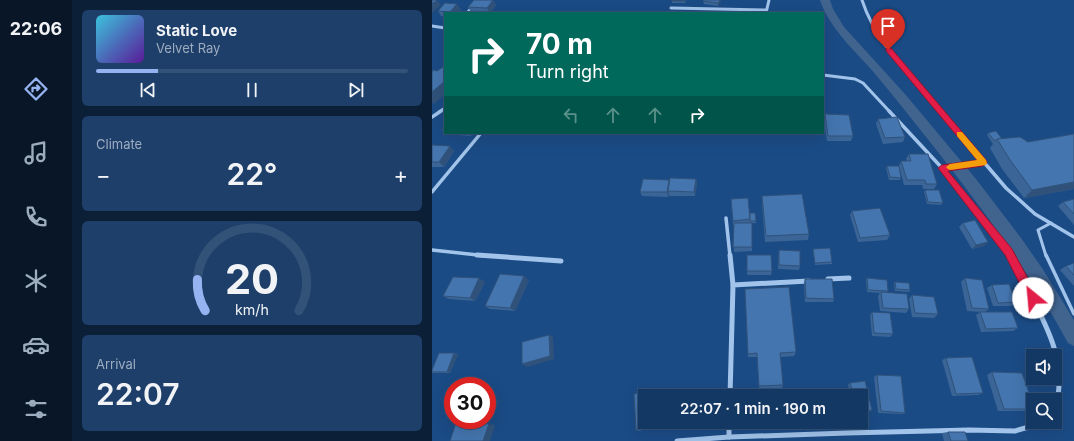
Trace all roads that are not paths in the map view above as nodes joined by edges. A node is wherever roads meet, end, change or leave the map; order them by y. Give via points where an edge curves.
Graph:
1 (479, 0) edge
2 (769, 0) edge
3 (862, 0) edge
4 (671, 8) dead end
5 (468, 12) edge
6 (766, 12) edge
7 (432, 26) edge
8 (444, 28) edge
9 (824, 75) edge
10 (444, 109) edge
11 (432, 117) edge
12 (480, 134) edge
13 (983, 163) junction
14 (942, 168) junction
15 (432, 192) edge
16 (726, 218) dead end
17 (1051, 223) junction
18 (1074, 237) edge
19 (432, 250) edge
20 (561, 260) dead end
21 (849, 278) dead end
22 (818, 280) edge
23 (825, 280) edge
24 (733, 285) junction
25 (1074, 314) edge
26 (730, 389) edge
27 (1060, 393) edge
28 (1026, 428) edge
29 (728, 429) edge
30 (728, 436) junction
31 (677, 441) edge

1 - 5 street
2 - 6 street
3 - 13 street via 879,38
4 - 6 street
7 - 8 street
9 - 14 street via 855,78 863,83
10 - 11 street
12 - 15 street
13 - 14 street
13 - 17 street via 1006,188 1036,214
14 - 27 street via 1009,252 1039,310 1054,347 1060,376
16 - 24 street
17 - 18 street
17 - 25 lane via 1038,230 1043,249
19 - 20 street
21 - 23 street
22 - 24 street
24 - 26 street
28 - 30 street via 1015,431
29 - 30 street
30 - 31 street

